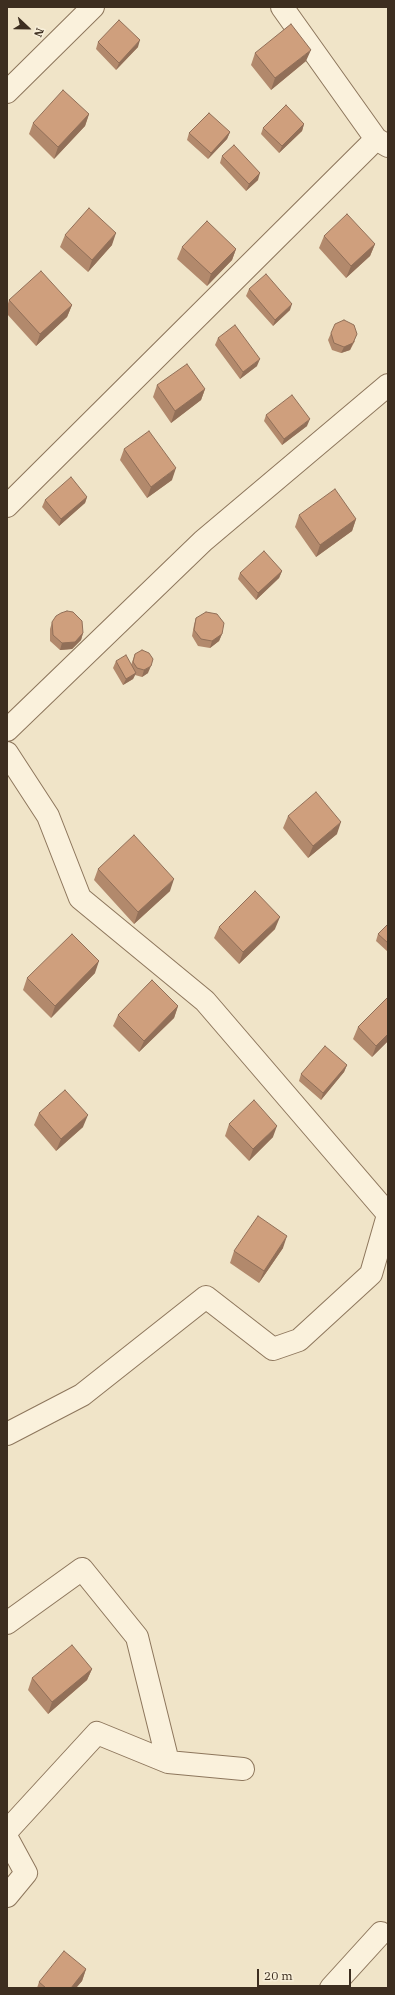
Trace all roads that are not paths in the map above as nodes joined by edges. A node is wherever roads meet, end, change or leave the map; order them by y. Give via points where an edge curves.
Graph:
1 (94, 7) edge
2 (282, 7) edge
3 (7, 92) edge
4 (382, 143) edge
5 (388, 385) edge
6 (7, 506) edge
7 (7, 730) edge
8 (7, 753) edge
9 (388, 1214) edge
10 (7, 1434) edge
11 (7, 1623) edge
12 (168, 1762) junction
13 (243, 1769) dead end
14 (7, 1831) edge
15 (7, 1838) edge
16 (7, 1896) edge
17 (381, 1933) dead end
18 (331, 1988) edge

1 - 3 street
2 - 4 street
4 - 6 street
5 - 7 street via 203,541
8 - 9 street via 48,816 80,898 205,1001
9 - 10 street via 371,1274 299,1340 273,1349 206,1297 82,1395
11 - 12 street via 82,1569 137,1637
12 - 13 street
12 - 14 street via 97,1733
15 - 16 street via 26,1874
17 - 18 street

